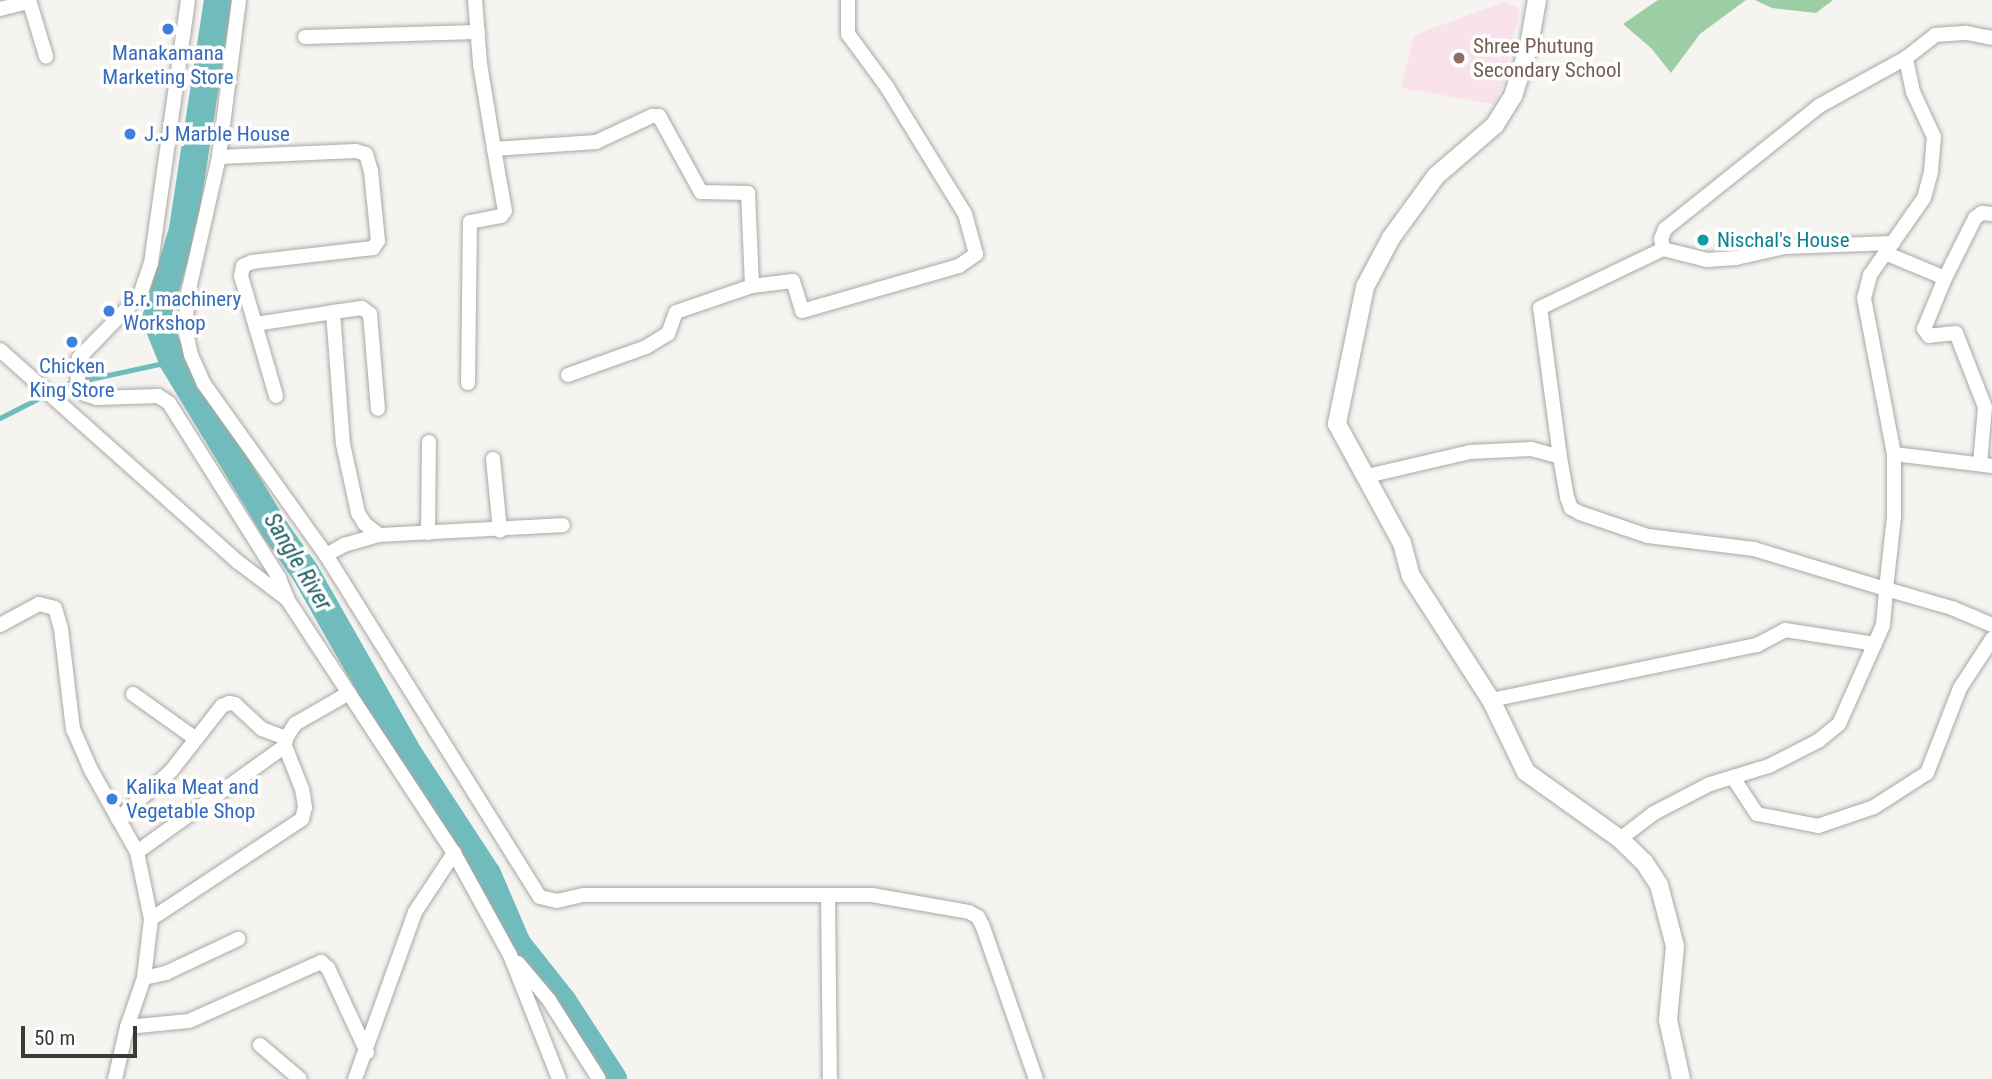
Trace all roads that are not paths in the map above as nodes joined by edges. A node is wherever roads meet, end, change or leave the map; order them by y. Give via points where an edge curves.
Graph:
1 (188, 0) edge
2 (239, 0) edge
3 (475, 0) edge
4 (848, 0) edge
5 (1537, 0) edge
6 (29, 1) edge
7 (0, 9) edge
8 (478, 32) junction
9 (306, 37) dead end
10 (1992, 38) edge
11 (46, 55) dead end
12 (1906, 58) junction
13 (494, 149) junction
14 (219, 157) junction
15 (1992, 214) edge
16 (1889, 248) junction
17 (1663, 249) junction
18 (1945, 278) junction
19 (752, 286) junction
20 (333, 312) junction
21 (255, 324) junction
22 (0, 351) edge
23 (568, 375) dead end
24 (468, 383) dead end
25 (276, 396) dead end
26 (378, 409) dead end
27 (429, 442) dead end
28 (1894, 454) junction
29 (1560, 457) junction
30 (493, 459) dead end
31 (1986, 466) edge
32 (1367, 476) junction
33 (563, 525) dead end
34 (500, 531) junction
35 (428, 533) junction
36 (379, 536) junction
37 (326, 555) junction
38 (1886, 589) junction
39 (287, 599) junction
40 (0, 625) edge
41 (1992, 625) edge
42 (1992, 639) edge
43 (1875, 644) junction
44 (349, 693) junction
45 (133, 694) dead end
46 (1491, 700) junction
47 (196, 739) junction
48 (286, 742) junction
49 (1734, 779) junction
50 (118, 819) junction
51 (1620, 839) junction
52 (137, 852) junction
53 (454, 853) junction
54 (828, 895) junction
55 (151, 919) junction
56 (238, 939) dead end
57 (510, 955) junction
58 (144, 978) junction
59 (127, 1027) junction
60 (260, 1045) dead end
61 (367, 1052) junction
62 (115, 1079) edge
63 (299, 1079) edge
64 (355, 1079) edge
65 (559, 1079) edge
66 (599, 1079) edge
67 (830, 1079) edge
68 (1036, 1079) edge
69 (1681, 1079) edge

1 - 39 street via 151,263 140,295 79,358 78,380 85,394 97,398 158,396 169,403 279,578
2 - 14 street
3 - 8 street
4 - 19 street via 848,34 887,87 965,214 976,254 959,266 802,311 793,281
5 - 32 street via 1513,96 1495,125 1436,176 1391,238 1365,287 1337,424
6 - 7 street
6 - 11 street
8 - 9 street
8 - 13 street
10 - 12 street via 1966,33 1935,35
12 - 16 street via 1913,92 1934,137 1931,171 1923,198
12 - 17 street via 1819,106 1665,229
13 - 19 street via 596,142 659,116 701,192 748,193
13 - 24 street via 505,211 501,216 470,222
14 - 21 street via 356,151 366,154 370,171 378,241 373,248 243,266 241,276
14 - 37 street via 187,298 191,355 204,384
15 - 18 street via 1976,218
16 - 17 street via 1784,247 1707,260
16 - 18 street
16 - 28 street via 1870,275 1864,298
17 - 29 street via 1540,308
18 - 31 street via 1924,330 1929,336 1956,333 1985,407
19 - 23 street via 676,312 668,334
20 - 21 street
20 - 26 street via 362,308 370,314
20 - 36 street via 343,443 358,513
21 - 25 street
22 - 39 street via 238,562
27 - 35 street
28 - 31 street
28 - 38 street via 1894,516
29 - 32 street via 1531,449 1470,452
29 - 38 street via 1567,497 1571,508 1580,513 1648,536 1755,549
30 - 34 street
32 - 46 street via 1402,543 1411,576
33 - 34 street
34 - 35 street
35 - 36 street
36 - 37 street
37 - 54 street via 540,897 557,901 584,895
38 - 41 street
38 - 43 street via 1883,625
39 - 44 street
40 - 50 street via 39,604 55,608 73,729
42 - 49 street via 1960,688 1927,773 1874,807 1818,826 1757,814
43 - 46 street via 1785,630 1757,645
43 - 49 street via 1839,724 1818,741
44 - 48 street via 295,724
44 - 53 street
45 - 47 street
46 - 51 street via 1526,772
47 - 48 street via 229,703
47 - 50 street via 171,771
48 - 52 street
48 - 55 street via 302,789 302,819
49 - 51 street via 1710,784 1654,813
50 - 52 street
51 - 69 street via 1659,885 1675,946 1668,1020
52 - 55 street
53 - 57 street
53 - 61 street via 415,912
54 - 67 street
54 - 68 street via 872,895 978,917
55 - 58 street
56 - 58 street via 166,973
57 - 65 street
57 - 66 street via 549,1000
58 - 59 street
59 - 61 street via 189,1021 321,962 328,968
59 - 62 street
60 - 63 street
61 - 64 street

